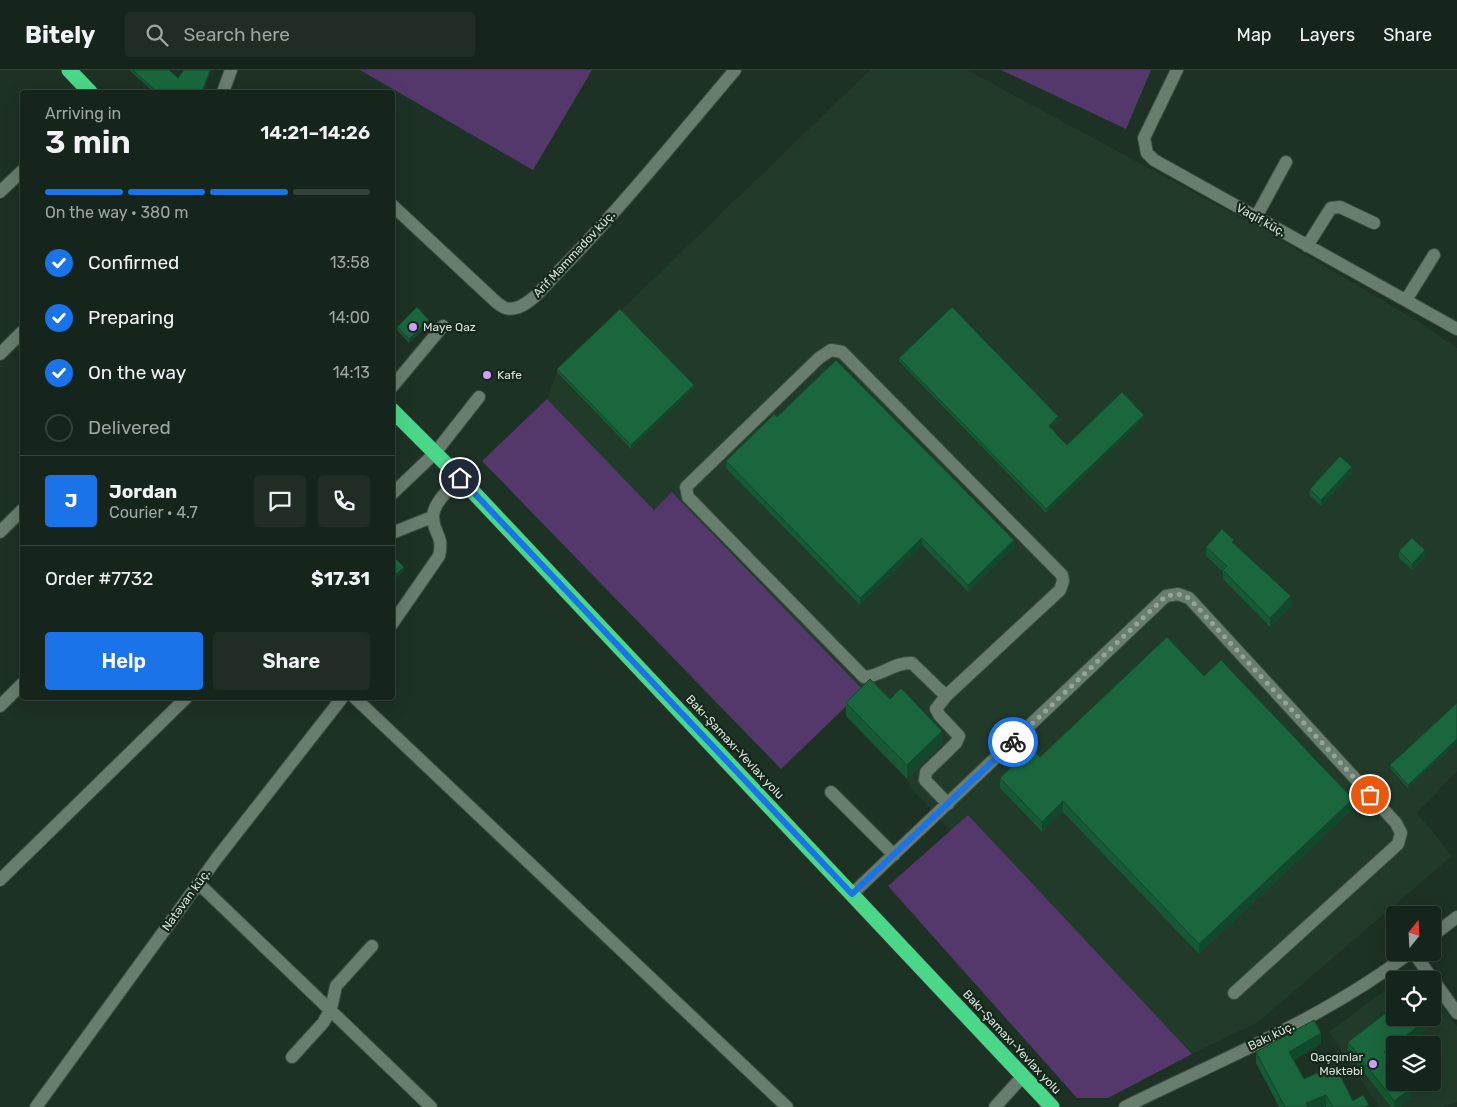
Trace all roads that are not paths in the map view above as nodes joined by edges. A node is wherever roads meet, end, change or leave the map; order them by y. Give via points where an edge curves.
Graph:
1 (68, 70) edge
2 (231, 70) edge
3 (735, 70) edge
4 (1177, 70) edge
5 (88, 90) edge
6 (224, 90) edge
7 (1286, 162) dead end
8 (20, 173) edge
9 (0, 192) edge
10 (395, 208) edge
11 (1256, 217) junction
12 (1374, 223) dead end
13 (1308, 246) junction
14 (1434, 255) dead end
15 (1406, 300) junction
16 (444, 326) dead end
17 (1457, 330) edge
18 (20, 334) edge
19 (0, 354) edge
20 (395, 383) edge
21 (478, 397) dead end
22 (395, 413) edge
23 (435, 453) junction
24 (460, 478) junction
25 (395, 491) edge
26 (20, 512) edge
27 (432, 517) junction
28 (0, 532) edge
29 (395, 532) edge
30 (395, 620) edge
31 (20, 686) edge
32 (946, 696) junction
33 (184, 700) edge
34 (340, 700) edge
35 (357, 700) edge
36 (0, 706) edge
37 (831, 792) dead end
38 (948, 804) junction
39 (894, 855) junction
40 (0, 880) edge
41 (198, 884) junction
42 (852, 894) junction
43 (1457, 917) edge
44 (1441, 929) edge
45 (372, 946) dead end
46 (1398, 961) edge
47 (1419, 961) edge
48 (1234, 993) dead end
49 (331, 1009) junction
50 (1457, 1013) edge
51 (292, 1057) dead end
52 (1023, 1076) junction
53 (36, 1107) edge
54 (431, 1107) edge
55 (787, 1107) edge
56 (995, 1107) edge
57 (1052, 1107) edge
58 (1125, 1107) edge

1 - 5 highway
2 - 6 street
3 - 10 street, Arif Məmmədov küç. via 572,257 531,299 518,307 509,309 499,305
4 - 11 street, Vaqif küç. via 1144,138 1147,153
7 - 11 street
8 - 9 street
11 - 13 street, Vaqif küç.
12 - 13 street via 1340,207 1331,208
13 - 15 street, Vaqif küç.
14 - 15 street
15 - 17 street, Vaqif küç.
16 - 20 street
18 - 19 street
21 - 23 street
22 - 23 highway, Bakı-Şamaxı-Yevlax yolu
23 - 24 highway, Bakı-Şamaxı-Yevlax yolu
23 - 25 street
24 - 27 street via 438,502
24 - 42 highway, Bakı-Şamaxı-Yevlax yolu
26 - 28 street
27 - 29 street
27 - 30 street via 442,544 439,556
31 - 36 street
32 - 32 street via 1060,590 1064,581 1062,575 842,352 831,350 686,487 688,497 864,677 876,677 902,663 912,663
32 - 38 street via 936,710 959,736 956,743 926,772 926,780
33 - 40 street
34 - 41 street, Natəvan küç.
35 - 55 street
37 - 39 street
38 - 39 street
38 - 48 street via 1166,596 1178,594 1189,598 1396,823 1401,833 1398,844
39 - 42 street
41 - 49 street
41 - 53 street, Natəvan küç.
42 - 52 highway, Bakı-Şamaxı-Yevlax yolu
43 - 44 street
45 - 49 street via 336,986
46 - 58 street, Bakı küç. via 1290,1028
47 - 50 street
49 - 51 street via 323,1023
49 - 54 street
52 - 56 street
52 - 57 highway, Bakı-Şamaxı-Yevlax yolu

